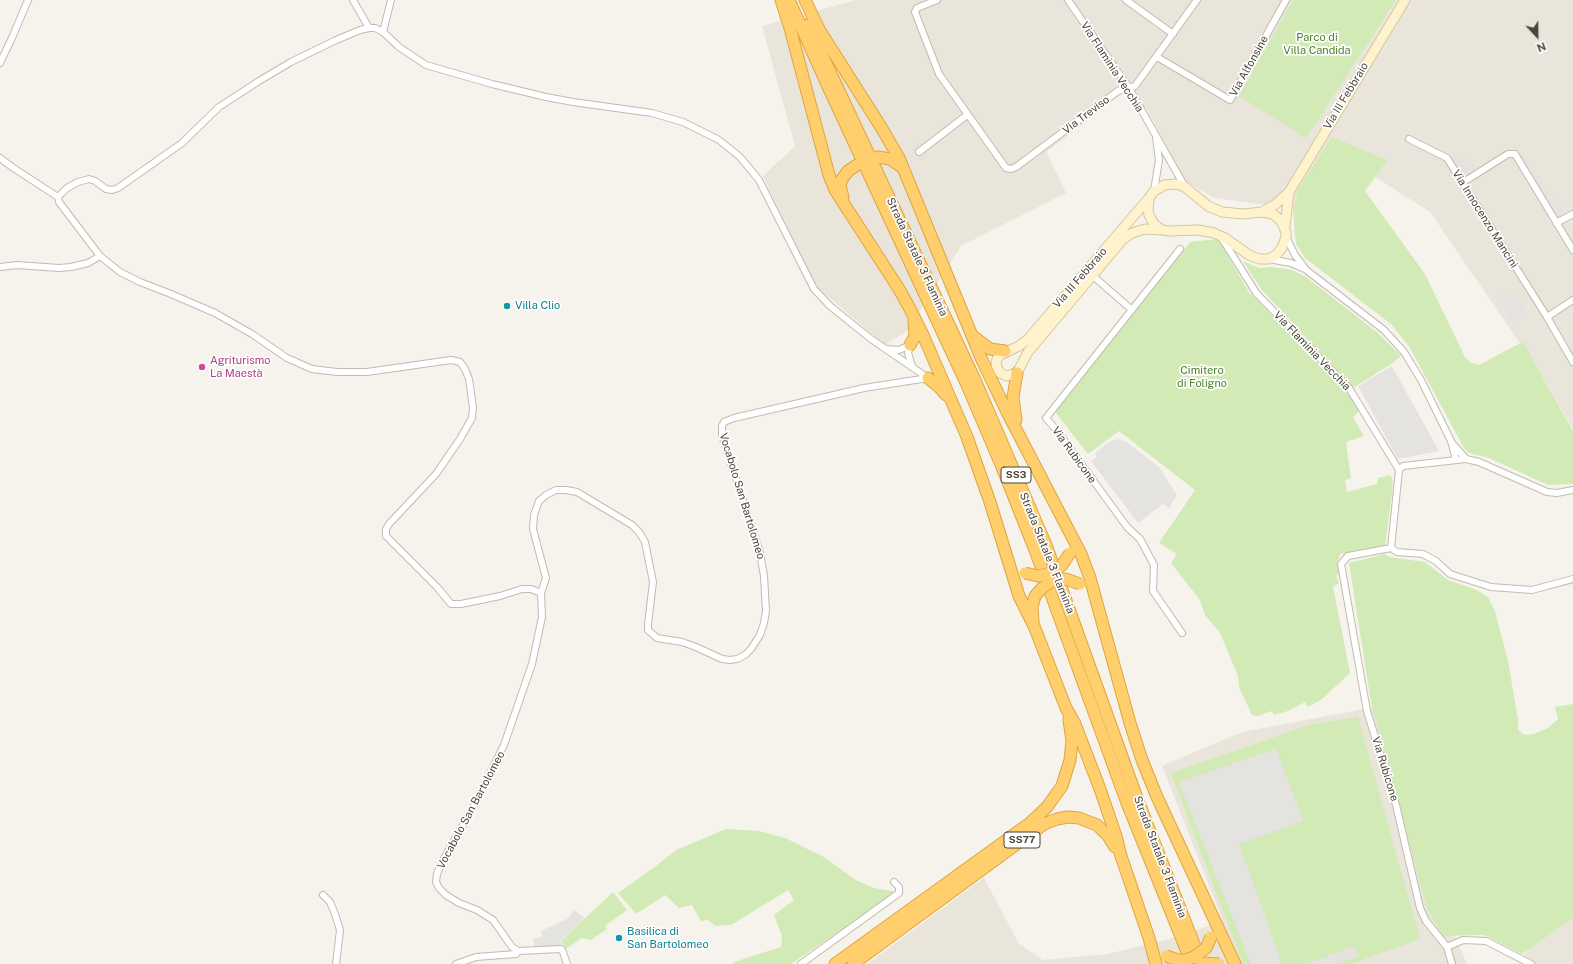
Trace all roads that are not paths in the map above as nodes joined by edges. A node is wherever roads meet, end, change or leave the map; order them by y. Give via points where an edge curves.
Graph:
1 (28, 0) edge
2 (353, 0) edge
3 (391, 0) edge
4 (781, 0) edge
5 (789, 0) edge
6 (798, 0) edge
7 (805, 0) edge
8 (914, 0) edge
9 (937, 0) edge
10 (1068, 0) edge
11 (1126, 0) edge
12 (1197, 0) edge
13 (1286, 0) edge
14 (1405, 0) edge
15 (917, 8) junction
16 (369, 28) junction
17 (383, 32) junction
18 (1173, 34) junction
19 (1157, 57) junction
20 (0, 63) edge
21 (1129, 88) junction
22 (967, 115) junction
23 (1155, 134) junction
24 (1409, 139) dead end
25 (919, 152) dead end
26 (878, 157) dead end
27 (0, 158) edge
28 (856, 165) dead end
29 (903, 169) junction
30 (1462, 183) junction
31 (1185, 187) junction
32 (1289, 192) junction
33 (1152, 195) junction
34 (58, 197) junction
35 (845, 206) junction
36 (1262, 212) junction
37 (1573, 214) edge
38 (1556, 223) junction
39 (1285, 226) junction
40 (1162, 230) junction
41 (1220, 236) junction
42 (1286, 237) junction
43 (1180, 249) dead end
44 (1573, 250) edge
45 (100, 256) junction
46 (1269, 259) junction
47 (0, 267) edge
48 (1305, 268) junction
49 (1093, 276) junction
50 (1573, 300) edge
51 (910, 309) junction
52 (1132, 310) junction
53 (1547, 317) junction
54 (972, 334) junction
55 (910, 345) junction
56 (884, 349) junction
57 (1005, 351) junction
58 (1573, 362) edge
59 (914, 368) junction
60 (1017, 373) junction
61 (928, 378) junction
62 (954, 404) junction
63 (1020, 436) junction
64 (1451, 442) junction
65 (1466, 459) junction
66 (1456, 460) junction
67 (1399, 470) junction
68 (1573, 490) edge
69 (1074, 539) junction
70 (1390, 548) junction
71 (1009, 562) junction
72 (1573, 579) edge
73 (541, 593) junction
74 (1095, 596) junction
75 (1034, 626) junction
76 (1182, 633) dead end
77 (1066, 708) junction
78 (1121, 856) junction
79 (894, 882) dead end
80 (323, 895) dead end
81 (1210, 909) junction
82 (1149, 938) junction
83 (1447, 947) junction
84 (518, 951) junction
85 (336, 964) edge
86 (456, 964) edge
87 (567, 964) edge
88 (801, 964) edge
89 (835, 964) edge
90 (853, 964) edge
91 (1156, 964) edge
92 (1192, 964) edge
93 (1201, 964) edge
94 (1219, 964) edge
95 (1235, 964) edge
96 (1452, 964) edge
97 (1531, 964) edge

1 - 20 street
2 - 16 street
3 - 17 street
4 - 35 highway via 824,160 833,186
5 - 92 highway, Strada Statale 3 Flaminia / SS3 via 967,385 1002,467 1036,550 1128,803
6 - 93 highway, Strada Statale 3 Flaminia / SS3 via 975,380 1046,545 1137,798
7 - 29 highway via 820,31 881,127
8 - 15 street, Via Treviso
9 - 15 street
10 - 21 street, Via Flaminia Vecchia
11 - 18 street
12 - 18 street, Via Treviso
13 - 19 street, Via Alfonsine via 1230,100
14 - 32 main road, Via III Febbraio
15 - 22 street, Via Treviso via 915,12 939,74
16 - 17 street
16 - 34 street via 354,32 291,62 222,105 182,143 118,188 109,190 93,180 85,180 72,185
17 - 56 street via 399,47 426,65 546,97 668,117 719,140 740,156 759,180 814,289 830,306
18 - 19 street, Via Treviso
19 - 21 street, Via Treviso via 1135,86
21 - 22 street, Via Treviso via 1118,91 1011,169 1006,168
21 - 23 street, Via Flaminia Vecchia
22 - 25 street
23 - 31 street, Via Flaminia Vecchia
23 - 33 street, Via Flaminia Vecchia via 1159,160
24 - 30 street, Via Innocenzo Mancini via 1447,158
26 - 29 highway via 890,159
27 - 34 street
28 - 35 highway via 846,173 840,183
29 - 54 highway
30 - 38 street via 1508,154 1515,154
30 - 53 street, Via Innocenzo Mancini
31 - 33 main road via 1176,184 1164,185
31 - 36 main road, Via Flaminia Vecchia via 1208,206 1222,212
32 - 36 main road
32 - 39 main road
33 - 40 main road, Via Flaminia Vecchia via 1149,215 1154,224
33 - 57 main road, Via III Febbraio via 1028,339 1019,346
34 - 45 street via 60,204
35 - 51 highway
36 - 39 main road, Via Flaminia Vecchia via 1277,217
37 - 38 street
38 - 44 street
39 - 42 main road
40 - 41 main road via 1198,230
40 - 49 main road via 1145,229 1126,236
41 - 46 main road via 1254,258
41 - 67 street, Via Flaminia Vecchia via 1257,294 1349,388
42 - 46 main road via 1279,252
42 - 48 street
43 - 52 street, Via Rubicone
45 - 47 street via 88,263 71,267
45 - 73 street via 120,272 214,313 288,358 312,369 367,372 451,360 461,363 468,379 473,408 472,418 436,474 389,524 386,536 451,604 500,596 522,589
46 - 48 street
48 - 64 street via 1384,330 1404,352 1421,380
49 - 52 street
49 - 60 main road via 1027,353
50 - 53 street
51 - 55 highway via 915,333
51 - 62 highway
52 - 76 street, Via Rubicone via 1046,418 1127,528 1140,539 1154,565 1153,591
53 - 58 street, Via Innocenzo Mancini
54 - 57 highway via 986,346
54 - 63 highway
55 - 56 street via 899,350
55 - 59 street via 908,357
56 - 59 street
57 - 60 main road via 997,358 997,368 1006,376
59 - 61 street
60 - 63 highway via 1013,406
61 - 62 highway
61 - 73 street, Vocabolo San Bartolomeo via 864,388 724,422 722,435 760,553 764,576 764,623 751,649 738,659 722,659 682,642 652,635 648,630 648,624 653,582 645,542 632,525 577,492 552,492 542,498 535,510 534,533 546,574
62 - 71 highway
63 - 69 highway
64 - 65 street
64 - 66 street
65 - 66 street
65 - 68 street via 1479,462 1547,492
66 - 67 street via 1403,466
67 - 70 street
69 - 71 highway, bridge via 1070,553 1062,565 1048,574 1038,576 1024,573
69 - 74 highway
70 - 72 street via 1397,552 1423,554 1436,561 1450,574 1490,587 1532,590
70 - 83 street, Via Rubicone via 1348,556 1341,564 1367,711 1396,805 1420,908 1426,921
71 - 75 highway via 1019,596
73 - 84 street, Vocabolo San Bartolomeo via 542,617 532,664 504,745 442,862 436,882 446,895 493,920 512,947
74 - 75 highway, bridge via 1080,584 1066,579 1052,581 1035,596 1031,614
74 - 81 highway via 1142,760
75 - 77 highway
77 - 78 highway via 1075,724 1100,789
77 - 89 highway, SS77 via 1072,741 1070,760 1062,786 1047,807 1030,823
78 - 82 highway
78 - 90 highway, SS77 via 1097,824 1068,817 1044,824
79 - 88 street via 899,887 899,893
80 - 85 street via 330,902 340,930
81 - 82 highway, bridge via 1212,937 1206,948 1194,957 1178,960 1166,956 1159,952
81 - 95 highway
82 - 91 highway
83 - 96 street, Via Rubicone
83 - 97 street via 1463,940 1486,941
84 - 86 street via 516,954 476,957
84 - 87 street via 557,949 563,952
93 - 94 highway, bridge

